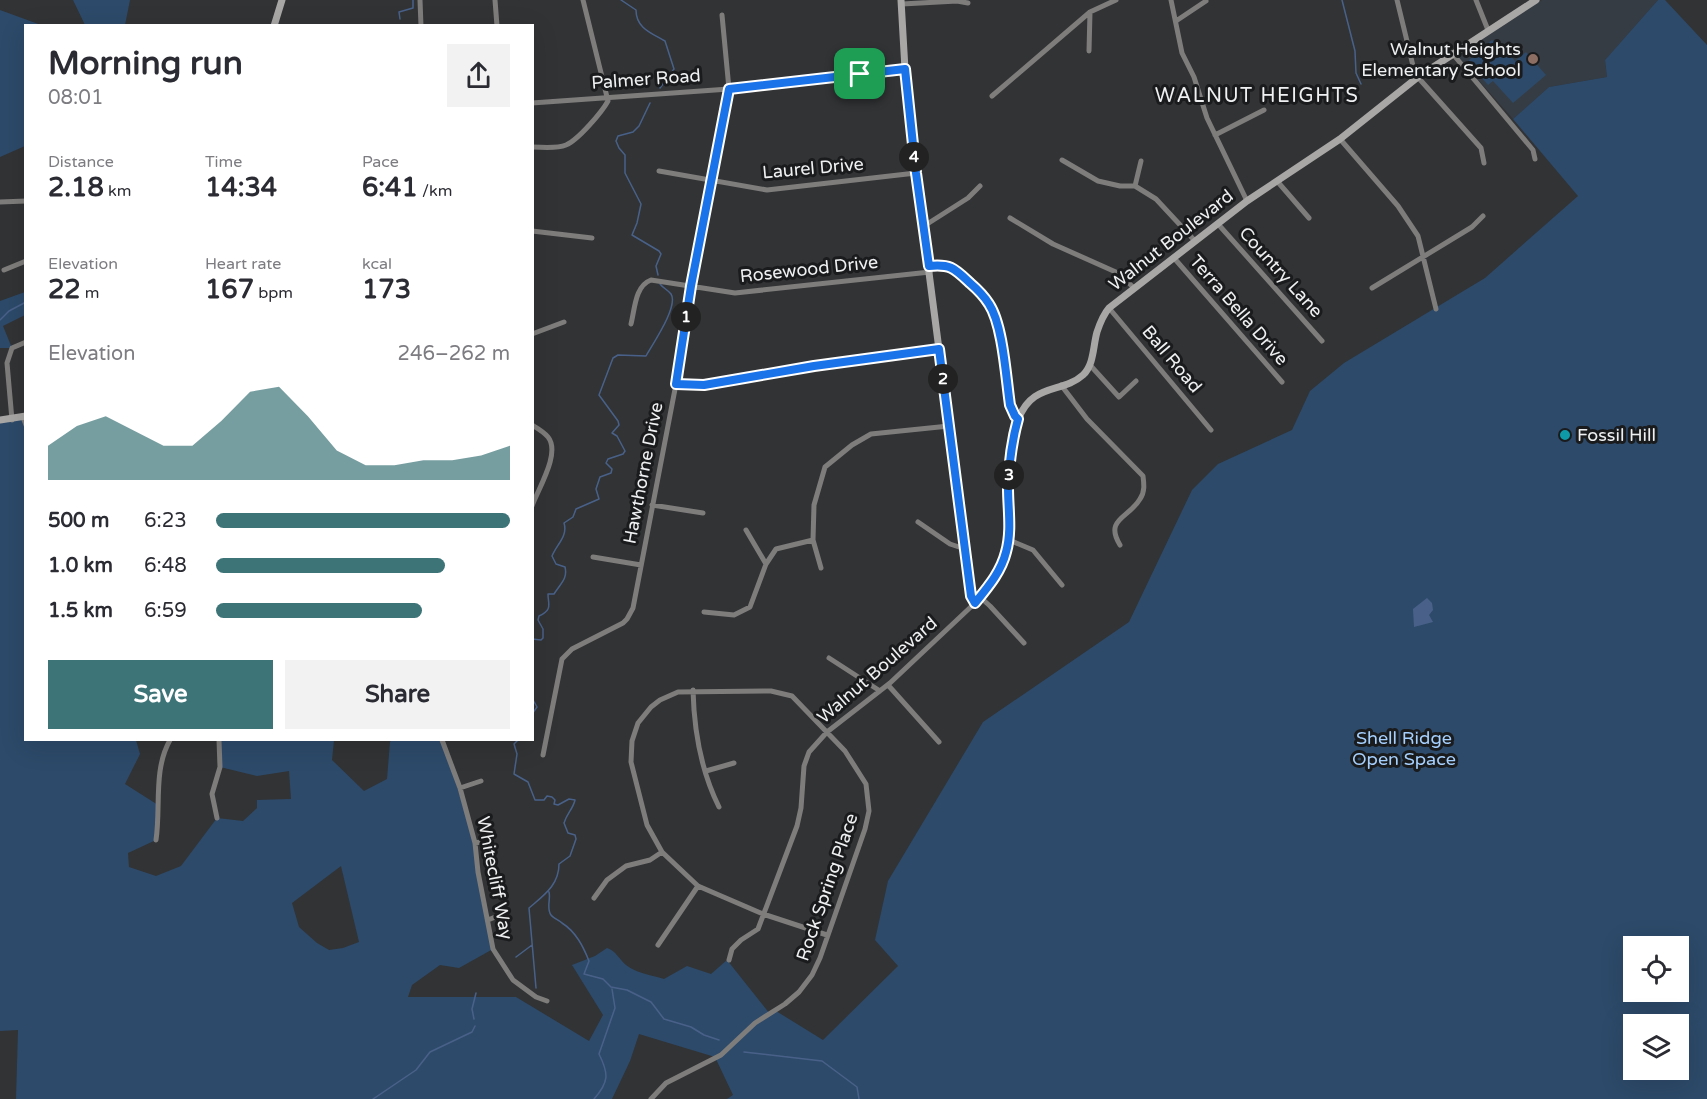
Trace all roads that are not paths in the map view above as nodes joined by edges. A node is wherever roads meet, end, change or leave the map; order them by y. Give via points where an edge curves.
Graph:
1 (282, 0) edge
2 (420, 0) edge
3 (495, 0) edge
4 (583, 0) edge
5 (1116, 0) edge
6 (1171, 0) edge
7 (1397, 0) edge
8 (1476, 0) edge
9 (1536, 0) edge
10 (1206, 1) edge
11 (902, 2) edge
12 (968, 3) dead end
13 (1090, 12) junction
14 (722, 15) dead end
15 (1176, 21) junction
16 (275, 24) edge
17 (422, 24) edge
18 (496, 24) edge
19 (1488, 30) junction
20 (1089, 51) dead end
21 (1452, 53) junction
22 (905, 69) junction
23 (1418, 77) junction
24 (729, 89) junction
25 (992, 96) dead end
26 (608, 97) junction
27 (534, 103) edge
28 (1264, 110) dead end
29 (1215, 135) junction
30 (1340, 139) junction
31 (534, 147) edge
32 (1535, 159) dead end
33 (1062, 160) dead end
34 (1141, 161) dead end
35 (1484, 163) dead end
36 (659, 171) dead end
37 (916, 173) junction
38 (712, 181) junction
39 (1277, 181) junction
40 (980, 186) dead end
41 (1135, 186) junction
42 (24, 201) edge
43 (1247, 201) junction
44 (0, 202) edge
45 (1483, 216) dead end
46 (1010, 218) dead end
47 (1309, 218) dead end
48 (1218, 224) junction
49 (924, 226) junction
50 (534, 231) edge
51 (592, 238) dead end
52 (1195, 241) junction
53 (1423, 256) junction
54 (1174, 258) junction
55 (24, 262) edge
56 (929, 269) junction
57 (4, 270) dead end
58 (691, 286) junction
59 (1133, 287) junction
60 (1372, 288) dead end
61 (1109, 308) junction
62 (1436, 309) dead end
63 (564, 322) dead end
64 (631, 324) dead end
65 (534, 333) edge
66 (1322, 341) dead end
67 (24, 343) edge
68 (939, 349) junction
69 (1090, 365) junction
70 (1136, 381) dead end
71 (1282, 382) dead end
72 (676, 384) junction
73 (1061, 385) junction
74 (24, 419) edge
75 (1018, 419) junction
76 (0, 420) edge
77 (12, 420) junction
78 (534, 426) edge
79 (949, 426) junction
80 (1212, 430) dead end
81 (534, 502) edge
82 (652, 505) junction
83 (703, 513) dead end
84 (918, 522) dead end
85 (746, 530) dead end
86 (813, 540) junction
87 (1009, 540) junction
88 (1120, 545) dead end
89 (965, 549) junction
90 (593, 556) dead end
91 (641, 564) junction
92 (766, 564) junction
93 (821, 568) dead end
94 (1062, 585) dead end
95 (977, 600) junction
96 (704, 612) dead end
97 (1024, 643) dead end
98 (829, 658) dead end
99 (888, 685) junction
100 (693, 690) junction
101 (880, 692) junction
102 (827, 732) junction
103 (169, 741) edge
104 (219, 741) edge
105 (442, 741) edge
106 (939, 742) dead end
107 (543, 755) dead end
108 (734, 763) dead end
109 (706, 771) junction
110 (481, 781) dead end
111 (460, 788) junction
112 (719, 807) dead end
113 (217, 818) dead end
114 (156, 840) dead end
115 (491, 840) dead end
116 (475, 843) junction
117 (662, 852) junction
118 (698, 886) junction
119 (594, 898) dead end
120 (763, 914) junction
121 (500, 915) dead end
122 (488, 920) junction
123 (827, 935) junction
124 (658, 945) dead end
125 (729, 960) dead end
126 (547, 1002) dead end
127 (651, 1099) edge

1 - 16 street
2 - 17 street
3 - 18 street
4 - 26 street
5 - 13 street
6 - 15 street
7 - 23 street via 1412,68
8 - 19 street
9 - 19 street, Walnut Boulevard
10 - 15 street
11 - 12 street
11 - 22 street
13 - 20 street
13 - 25 street
14 - 24 street, Hawthorne Drive
15 - 29 street via 1182,53
19 - 21 street, Walnut Boulevard
21 - 23 street, Walnut Boulevard
21 - 32 street via 1533,150
22 - 24 street, Palmer Road
22 - 37 street
23 - 30 street, Walnut Boulevard
23 - 35 street via 1481,148
24 - 26 street, Palmer Road
24 - 38 street, Hawthorne Drive
26 - 27 street, Palmer Road
26 - 31 street via 603,110 572,142
28 - 29 street
29 - 43 street
30 - 39 street, Walnut Boulevard
30 - 53 street via 1398,206 1418,236
33 - 41 street via 1098,181
34 - 41 street
36 - 38 street, Laurel Drive
37 - 38 street, Laurel Drive via 767,190
37 - 49 street
38 - 58 street, Hawthorne Drive
39 - 43 street, Walnut Boulevard
39 - 47 street
40 - 49 street
41 - 52 street via 1156,200
42 - 44 street
43 - 48 street, Walnut Boulevard
45 - 53 street via 1472,227
46 - 59 street via 1053,244 1118,273
48 - 52 street, Walnut Boulevard
48 - 66 street, Country Lane
49 - 56 street
50 - 51 street
52 - 54 street, Walnut Boulevard
53 - 60 street
53 - 62 street
54 - 59 street, Walnut Boulevard
54 - 71 street, Terra Bella Drive
55 - 57 street
56 - 58 street, Rosewood Drive via 735,293
56 - 68 street
56 - 75 street, Rosewood Drive via 945,265 954,268 989,303 998,325 1010,405
58 - 64 street, Rosewood Drive via 651,279 644,282
58 - 72 street, Hawthorne Drive
59 - 61 street, Walnut Boulevard
61 - 69 street, Walnut Boulevard via 1100,324
61 - 80 street, Ball Road
63 - 65 street
67 - 77 street via 12,348 7,363
68 - 72 street via 704,385
68 - 79 street
69 - 70 street via 1119,397
69 - 73 street, Walnut Boulevard via 1082,376
72 - 82 street, Hawthorne Drive
73 - 75 street, Walnut Boulevard via 1038,394
73 - 88 street via 1087,419 1143,476 1141,498 1114,527 1113,534
74 - 77 street
75 - 87 street, Walnut Boulevard via 1008,486
76 - 77 street
78 - 81 street via 548,437 552,452
79 - 86 street via 871,434 825,467 814,505
79 - 89 street
82 - 83 street
82 - 91 street, Hawthorne Drive
84 - 89 street via 950,544
85 - 92 street
86 - 92 street via 776,549
86 - 93 street
87 - 94 street via 1033,550
87 - 95 street, Walnut Boulevard via 995,577
89 - 95 street via 971,596
90 - 91 street
91 - 107 street, Hawthorne Drive via 633,608 627,619 572,649 562,659
92 - 96 street via 750,607 734,615
95 - 97 street via 990,606
95 - 99 street, Walnut Boulevard
98 - 101 street
99 - 101 street, Walnut Boulevard
99 - 106 street
100 - 102 street via 786,693 799,701
100 - 109 street via 697,741
100 - 117 street via 678,692 651,707 632,741 631,762 647,825
101 - 102 street, Walnut Boulevard
102 - 120 street, Walnut Boulevard via 809,752 804,766 801,808
102 - 123 street, Rock Spring Place via 866,784 869,811
103 - 114 street via 161,763
104 - 113 street via 220,767 212,794
105 - 111 street, Whitecliff Way
108 - 109 street
109 - 112 street
110 - 111 street
111 - 116 street, Whitecliff Way
115 - 116 street
116 - 122 street, Whitecliff Way
117 - 118 street
117 - 119 street via 650,860 626,866 607,880
118 - 120 street
118 - 124 street
120 - 123 street
120 - 125 street, Walnut Boulevard via 758,929 732,949
121 - 122 street
122 - 126 street, Whitecliff Way via 492,949 513,980
123 - 127 street, Rock Spring Place via 812,975 799,992 755,1023 721,1055 666,1083

